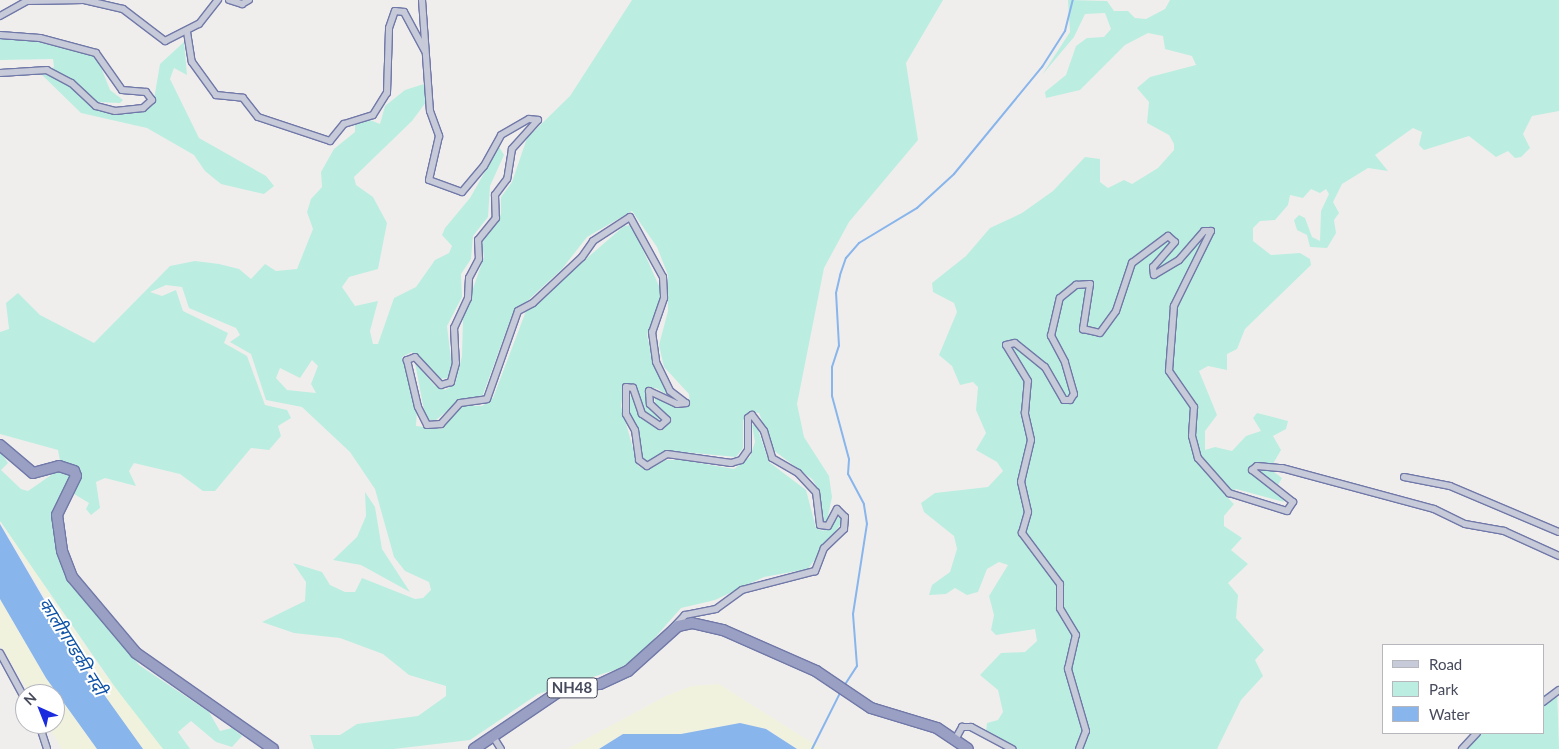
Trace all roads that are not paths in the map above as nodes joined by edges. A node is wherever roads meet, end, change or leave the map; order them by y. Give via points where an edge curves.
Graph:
1 (218, 0) edge
2 (229, 0) edge
3 (249, 0) edge
4 (422, 0) edge
5 (0, 16) edge
6 (187, 32) junction
7 (0, 35) edge
8 (425, 52) junction
9 (0, 73) edge
10 (0, 444) edge
11 (1404, 477) dead end
12 (1559, 532) edge
13 (1559, 556) edge
14 (671, 633) junction
15 (0, 653) edge
16 (17, 684) edge
17 (1559, 690) edge
18 (1544, 701) edge
19 (42, 734) edge
20 (1476, 734) edge
21 (494, 738) junction
22 (956, 738) junction
23 (47, 749) edge
24 (272, 749) edge
25 (474, 749) edge
26 (501, 749) edge
27 (968, 749) edge
28 (1012, 749) edge
29 (1079, 749) edge
30 (1462, 749) edge

1 - 6 street via 205,19
2 - 3 street via 242,4
4 - 8 street
5 - 6 street via 27,1 84,0 122,9 161,41
6 - 8 street via 192,62 216,95 242,97 258,117 330,141 344,124 373,115 387,93 389,28 395,11 404,12
7 - 9 street via 40,38 96,53 122,90 146,92 152,100 143,108 115,111 96,106 71,83 46,70
8 - 14 street via 430,69 431,119 439,136 428,172 432,182 462,192 484,166 501,135 529,119 538,120 512,149 507,179 495,193 496,218 478,240 479,259 469,278 468,298 454,328 456,363 451,382 441,385 415,357 407,360 418,408 427,425 441,424 460,403 487,400 518,311 533,303 593,241 630,217 638,226 665,290 653,323 656,362 670,391 686,403 677,404 649,392 650,404 667,420 660,426 642,414 633,388 626,387 626,414 635,430 638,460 647,466 667,454 731,463 741,460 748,450 748,418 752,415 764,431 772,458 798,473 816,492 820,524 828,526 837,509 843,513 844,529 824,548 815,571 742,590 716,609 681,617
10 - 24 highway via 33,473 59,466 74,471 76,476 57,515 62,551 72,577 136,653
11 - 12 street via 1450,486
13 - 29 street via 1504,532 1465,524 1434,508 1282,468 1257,466 1252,470 1293,502 1287,511 1244,499 1214,480 1193,442 1194,407 1169,371 1174,306 1211,237 1207,229 1179,260 1157,275 1151,270 1167,254 1174,237 1137,257 1116,311 1100,333 1082,329 1090,284 1076,284 1060,298 1051,336 1065,362 1074,394 1070,400 1064,400 1045,367 1015,343 1006,345 1028,381 1025,413 1031,440 1021,482 1028,512 1022,533 1060,584 1060,608 1076,635 1068,669 1086,731
14 - 21 highway, NH48 via 628,671 600,684 562,690
14 - 22 highway, NH48 via 692,623 712,626 827,678 882,714 920,722
15 - 16 street
17 - 18 street
19 - 23 street
20 - 30 street
21 - 25 highway, NH48
21 - 26 street
22 - 27 highway, NH48
22 - 28 street via 962,727 970,727

